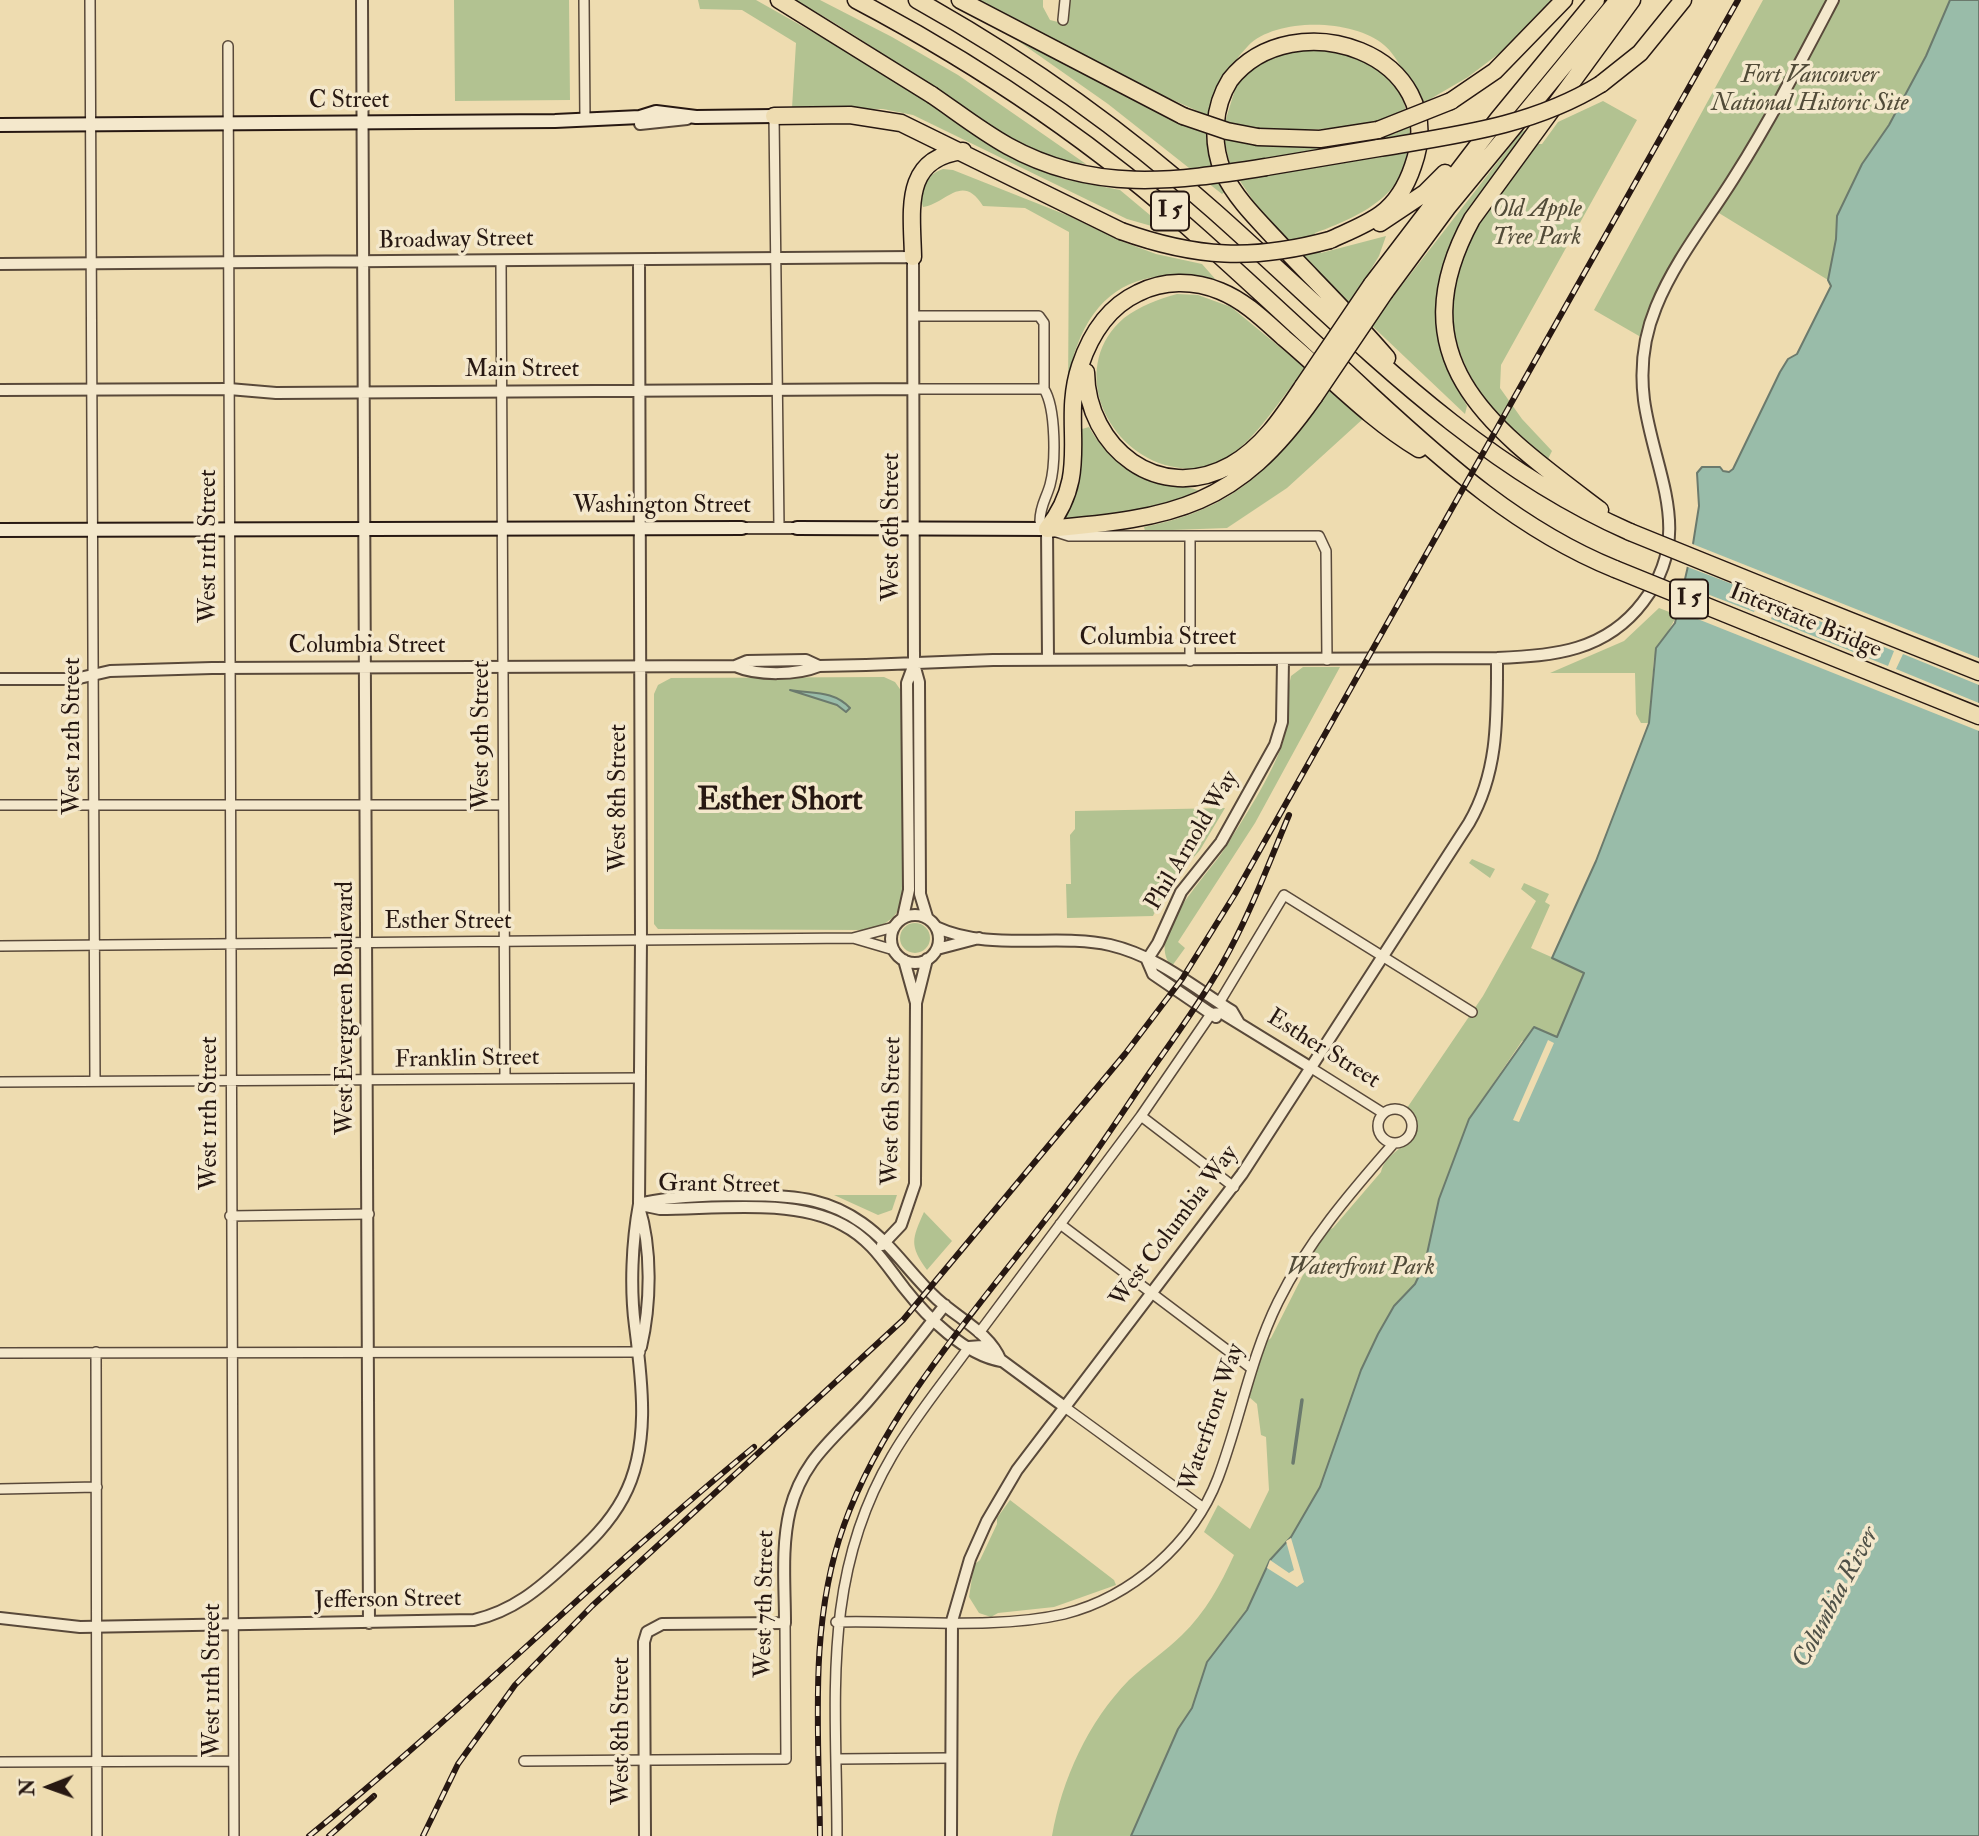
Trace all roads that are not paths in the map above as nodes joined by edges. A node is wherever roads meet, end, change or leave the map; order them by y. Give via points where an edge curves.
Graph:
1 (90, 0) edge
2 (362, 0) edge
3 (584, 0) edge
4 (779, 0) edge
5 (856, 0) edge
6 (917, 0) edge
7 (960, 0) edge
8 (1065, 0) edge
9 (1564, 0) edge
10 (1596, 0) edge
11 (1618, 0) edge
12 (1632, 0) edge
13 (1683, 0) edge
14 (1833, 0) edge
15 (1063, 20) dead end
16 (228, 46) dead end
17 (774, 116) junction
18 (1498, 119) junction
19 (585, 120) junction
20 (363, 123) junction
21 (228, 124) junction
22 (0, 125) edge
23 (91, 125) junction
24 (963, 151) junction
25 (1330, 240) junction
26 (913, 257) junction
27 (777, 260) junction
28 (501, 261) junction
29 (639, 261) junction
30 (364, 263) junction
31 (0, 264) edge
32 (91, 264) junction
33 (229, 264) junction
34 (1379, 288) junction
35 (914, 316) junction
36 (1086, 352) junction
37 (229, 389) junction
38 (915, 389) junction
39 (1044, 389) junction
40 (0, 390) edge
41 (92, 390) junction
42 (778, 391) junction
43 (366, 392) junction
44 (501, 392) junction
45 (640, 392) junction
46 (1309, 392) junction
47 (1432, 408) junction
48 (1451, 467) junction
49 (640, 527) junction
50 (366, 528) junction
51 (502, 528) junction
52 (742, 528) joint
53 (779, 528) junction
54 (797, 528) joint
55 (914, 528) junction
56 (230, 529) junction
57 (1047, 529) junction
58 (0, 530) edge
59 (92, 530) junction
60 (1630, 533) junction
61 (1190, 536) junction
62 (1497, 658) junction
63 (1048, 659) junction
64 (1283, 660) junction
65 (1327, 660) junction
66 (1190, 661) junction
67 (914, 664) junction
68 (366, 667) junction
69 (502, 667) junction
70 (641, 667) junction
71 (229, 668) junction
72 (1979, 673) edge
73 (93, 675) junction
74 (0, 679) edge
75 (1979, 716) edge
76 (94, 804) junction
77 (0, 805) edge
78 (367, 805) junction
79 (503, 805) junction
80 (230, 806) junction
81 (904, 917) junction
82 (927, 918) junction
83 (936, 926) junction
84 (894, 927) junction
85 (979, 938) junction
86 (641, 939) junction
87 (853, 939) junction
88 (367, 944) junction
89 (504, 944) junction
90 (0, 946) edge
91 (95, 946) junction
92 (230, 946) junction
93 (894, 950) junction
94 (937, 950) junction
95 (1383, 957) junction
96 (927, 959) junction
97 (904, 960) junction
98 (1147, 960) junction
99 (916, 1003) junction
100 (1219, 1003) junction
101 (1472, 1012) dead end
102 (1211, 1014) junction
103 (1239, 1023) junction
104 (1313, 1069) junction
105 (640, 1078) junction
106 (505, 1079) junction
107 (230, 1080) junction
108 (95, 1081) junction
109 (368, 1081) junction
110 (0, 1082) edge
111 (1383, 1113) junction
112 (1141, 1116) junction
113 (1393, 1144) junction
114 (1234, 1186) junction
115 (639, 1204) junction
116 (369, 1214) junction
117 (230, 1216) junction
118 (1060, 1224) junction
119 (886, 1241) junction
120 (876, 1250) junction
121 (1152, 1296) junction
122 (945, 1306) junction
123 (934, 1319) junction
124 (979, 1333) junction
125 (969, 1347) junction
126 (96, 1352) junction
127 (231, 1352) junction
128 (640, 1352) junction
129 (0, 1353) edge
130 (370, 1353) junction
131 (1001, 1360) junction
132 (1251, 1368) junction
133 (1066, 1408) junction
134 (97, 1487) junction
135 (0, 1489) edge
136 (1202, 1507) junction
137 (0, 1618) edge
138 (952, 1621) junction
139 (836, 1622) junction
140 (369, 1623) junction
141 (785, 1623) junction
142 (232, 1625) junction
143 (97, 1626) junction
144 (950, 1758) junction
145 (837, 1759) junction
146 (644, 1760) junction
147 (233, 1761) junction
148 (524, 1761) dead end
149 (0, 1762) edge
150 (97, 1762) junction
151 (97, 1836) edge
152 (234, 1836) edge
153 (645, 1836) edge
154 (837, 1836) edge
155 (951, 1836) edge

1 - 23 street, West 12th Street
2 - 20 street, West Evergreen Boulevard
3 - 19 street
4 - 13 highway, bridge via 1021,153 1087,175 1157,182 1521,121 1601,85 1646,47
5 - 48 highway, I 5 via 979,70 1140,186
6 - 47 highway, I 5 via 1027,67 1143,151
7 - 9 highway, bridge via 1183,116 1258,137 1320,139 1378,130 1451,101 1495,71
8 - 15 street
10 - 18 highway
11 - 34 highway
12 - 60 highway via 1472,219 1454,257 1446,310 1457,369 1486,417 1522,451
14 - 62 street, Columbia Street via 1754,145 1675,271 1649,326 1644,401 1671,518 1669,549 1654,586 1619,628 1583,647 1558,655
16 - 21 street, West 11th Street
17 - 19 main road, C Street via 696,117 657,112 640,120
17 - 24 highway via 876,117 901,123
17 - 27 street
18 - 25 highway via 1405,208 1374,226
18 - 34 highway
19 - 20 main road, C Street
20 - 21 main road, C Street
20 - 30 street, West Evergreen Boulevard
21 - 23 main road, C Street
21 - 33 street, West 11th Street
22 - 23 main road, C Street
23 - 32 street, West 12th Street
24 - 25 highway, bridge via 1121,231 1178,250 1208,255 1272,254
24 - 26 highway via 931,160 920,173 915,190
25 - 47 highway via 1382,213 1399,195 1418,154 1416,109 1396,68 1377,51 1343,34 1297,34 1264,48 1232,76 1216,121 1219,161 1253,214
26 - 27 street, Broadway Street
26 - 35 street, West 6th Street
27 - 29 street, Broadway Street
27 - 42 street
28 - 29 street, Broadway Street
28 - 30 street, Broadway Street
28 - 44 street, West 9th Street
29 - 45 street, West 8th Street
30 - 33 street, Broadway Street
30 - 43 street, West Evergreen Boulevard
31 - 32 street, Broadway Street
32 - 33 street, Broadway Street
32 - 41 street, West 12th Street
33 - 37 street, West 11th Street
34 - 46 highway, bridge
35 - 38 street, West 6th Street
35 - 39 street via 1034,315 1042,319
36 - 46 highway via 1088,399 1103,434 1126,459 1165,476 1202,476 1236,462
36 - 48 highway via 1101,323 1132,296 1165,284 1210,287 1253,311 1383,424
36 - 57 highway via 1075,397 1071,486 1065,504
37 - 41 street, Main Street
37 - 43 street, Main Street
37 - 56 street, West 11th Street
38 - 39 street, Main Street
38 - 42 street, Main Street
38 - 55 street, West 6th Street
39 - 57 street via 1052,415 1051,476 1040,507 1040,521
40 - 41 street, Main Street
41 - 59 street, West 12th Street
42 - 45 street, Main Street
42 - 53 street
43 - 44 street, Main Street
43 - 50 street, West Evergreen Boulevard
44 - 45 street, Main Street
44 - 51 street, West 9th Street
45 - 49 street, West 8th Street
46 - 57 highway via 1287,434 1261,462 1212,496 1155,516
47 - 60 highway, I 5 via 1528,476
48 - 75 highway, Interstate Bridge / I 5, bridge via 1529,526 1615,569
49 - 51 main road, Washington Street
49 - 52 main road, Washington Street
49 - 70 street, West 8th Street
50 - 51 main road, Washington Street
50 - 56 main road, Washington Street
50 - 68 street, West Evergreen Boulevard
51 - 69 street, West 9th Street
52 - 53 street, Washington Street
53 - 54 street, Washington Street
54 - 55 main road, Washington Street
55 - 57 main road, Washington Street
55 - 67 street, West 6th Street
56 - 59 main road, Washington Street
56 - 71 street, West 11th Street
57 - 61 street, Washington Street via 1069,536
57 - 63 street
58 - 59 main road, Washington Street
59 - 73 street, West 12th Street
60 - 72 highway, Interstate Bridge / I 5, bridge
61 - 65 street, Washington Street via 1309,535 1322,539 1326,551
61 - 66 street
62 - 65 street, Columbia Street
62 - 95 street, West Columbia Way via 1495,744 1487,787 1461,837
63 - 66 street, Columbia Street
63 - 67 street, Columbia Street
64 - 65 street, Columbia Street
64 - 66 street, Columbia Street
64 - 98 street, Phil Arnold Way via 1282,722 1275,745 1220,842 1181,892
67 - 70 street, Columbia Street via 819,666 807,671
67 - 81 street, West 6th Street via 907,683 909,890
67 - 82 street, West 6th Street via 919,682 920,894
68 - 69 street, Columbia Street
68 - 71 street, Columbia Street
68 - 78 street, West Evergreen Boulevard
69 - 70 street, Columbia Street
69 - 79 street, West 9th Street
70 - 86 street, West 8th Street
71 - 73 street, Columbia Street
71 - 80 street, West 11th Street
73 - 74 street, Columbia Street
73 - 76 street, West 12th Street
76 - 77 street
76 - 80 street
76 - 91 street, West 12th Street
78 - 79 street
78 - 80 street
78 - 88 street, West Evergreen Boulevard
79 - 89 street, West 9th Street
80 - 92 street, West 11th Street
81 - 82 street
81 - 84 street
82 - 83 street
83 - 85 street, Esther Street
83 - 94 street
84 - 87 street, Esther Street
84 - 93 street
85 - 94 street, Esther Street
85 - 98 street, Esther Street via 1093,943
86 - 87 street, Esther Street
86 - 89 street, Esther Street
86 - 105 street, West 8th Street
87 - 93 street, Esther Street
88 - 89 street, Esther Street
88 - 92 street, Esther Street
88 - 109 street, West Evergreen Boulevard
89 - 106 street, West 9th Street
90 - 91 street, Esther Street
91 - 92 street, Esther Street
91 - 108 street, West 12th Street
92 - 107 street, West 11th Street
93 - 97 street
94 - 96 street
95 - 100 street via 1284,895
95 - 101 street
95 - 104 street, West Columbia Way
96 - 97 street
96 - 99 street, West 6th Street
97 - 99 street, West 6th Street
98 - 100 street, Esther Street via 1161,963
98 - 102 street, Esther Street via 1153,974
99 - 119 street, West 6th Street via 916,1174 905,1216
100 - 103 street, Esther Street via 1232,1011
102 - 103 street, Esther Street via 1220,1012
102 - 112 street
103 - 104 street, Esther Street
104 - 111 street, Esther Street
104 - 114 street, West Columbia Way
105 - 106 street, Franklin Street
105 - 115 street, West 8th Street
106 - 109 street, Franklin Street
107 - 108 street, Franklin Street
107 - 109 street, Franklin Street
107 - 117 street, West 11th Street
108 - 110 street, Franklin Street
109 - 116 street, West Evergreen Boulevard
111 - 113 street via 1377,1129 1382,1139
111 - 113 street via 1399,1109 1411,1121 1409,1137
112 - 114 street
112 - 118 street
113 - 132 street, Waterfront Way via 1342,1202 1293,1273
114 - 121 street, West Columbia Way
115 - 119 street, Grant Street via 659,1198 803,1199 840,1210
115 - 120 street, Grant Street via 660,1209 802,1210 842,1224
115 - 128 street, West 8th Street via 646,1228 646,1324
116 - 117 street
116 - 130 street, West Evergreen Boulevard
117 - 127 street, West 11th Street
118 - 121 street
118 - 124 street
119 - 120 street, West 6th Street
119 - 122 street, Grant Street
120 - 123 street, Grant Street
121 - 132 street
121 - 133 street, West Columbia Way
122 - 123 street, West 7th Street
122 - 124 street, Grant Street
123 - 125 street, Grant Street
123 - 141 street, West 7th Street via 867,1402 815,1455 798,1486 788,1522
124 - 131 street, Grant Street via 995,1345
125 - 131 street, Grant Street via 985,1358
125 - 139 street via 909,1429 873,1491 849,1556
126 - 127 street
126 - 129 street
126 - 134 street
127 - 130 street
127 - 142 street, West 11th Street
128 - 130 street
128 - 140 street, Jefferson Street via 641,1432 636,1464 623,1498 590,1542 528,1597 490,1616 450,1622
130 - 140 street, West Evergreen Boulevard
131 - 133 street, Grant Street
132 - 136 street, Waterfront Way via 1221,1468
133 - 136 street, Grant Street
133 - 138 street, West Columbia Way via 998,1499 970,1559
134 - 135 street
134 - 143 street
136 - 138 street, Waterfront Way via 1158,1564 1098,1602 1040,1619
137 - 143 street, Jefferson Street
138 - 139 street, Waterfront Way
138 - 144 street, West Columbia Way
139 - 145 street
140 - 142 street, Jefferson Street
141 - 146 street, West 8th Street via 662,1624 652,1628 644,1642
141 - 146 street, West 7th Street via 786,1759
142 - 143 street, Jefferson Street
142 - 147 street, West 11th Street
143 - 150 street
144 - 145 street
144 - 155 street, West Columbia Way
145 - 154 street
146 - 148 street
146 - 153 street, West 8th Street
147 - 150 street
147 - 152 street, West 11th Street
149 - 150 street
150 - 151 street

